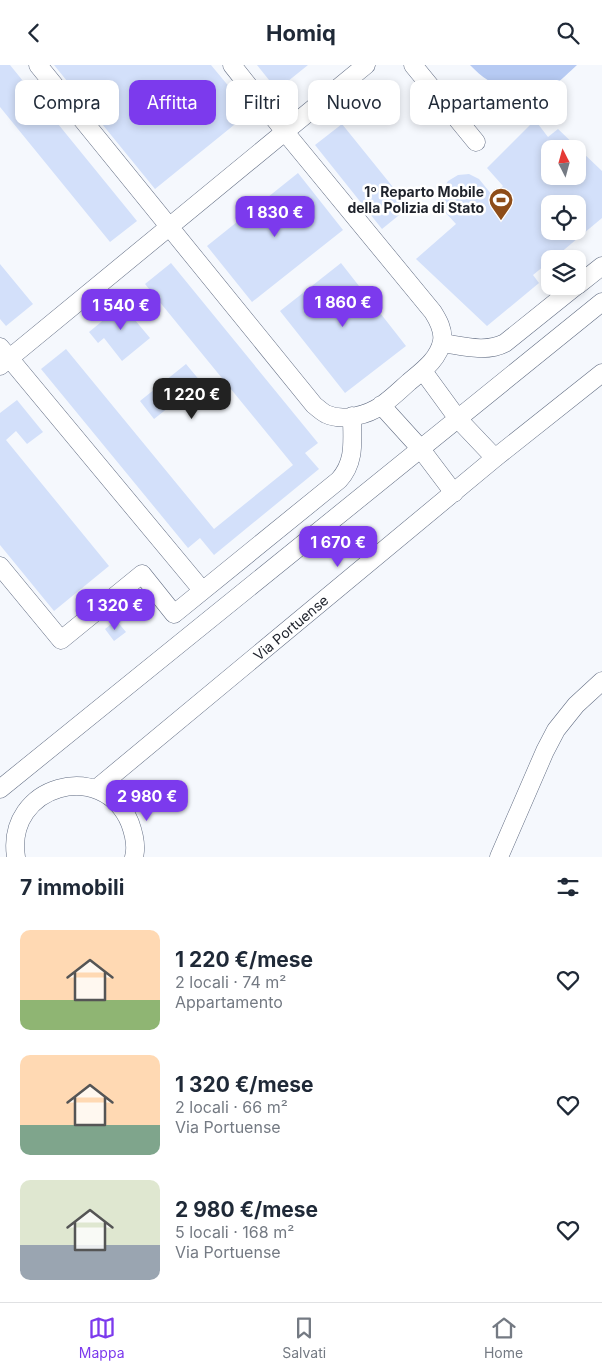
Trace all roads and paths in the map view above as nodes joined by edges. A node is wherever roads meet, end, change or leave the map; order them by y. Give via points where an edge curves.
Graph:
1 (38, 65) edge
2 (232, 65) edge
3 (366, 65) edge
4 (412, 65) edge
5 (285, 132) junction
6 (476, 142) dead end
7 (169, 227) junction
8 (602, 266) edge
9 (586, 279) edge
10 (566, 295) edge
11 (602, 301) edge
12 (442, 343) junction
13 (3, 357) edge
14 (423, 371) junction
15 (602, 373) edge
16 (381, 405) junction
17 (352, 416) junction
18 (458, 419) junction
19 (420, 448) junction
20 (496, 458) junction
21 (454, 493) junction
22 (0, 566) edge
23 (202, 590) junction
24 (602, 681) edge
25 (0, 789) edge
26 (96, 789) junction
27 (16, 857) edge
28 (134, 857) edge
29 (499, 857) edge

1 - 7 street
2 - 5 street
3 - 5 street
4 - 6 street
5 - 7 street
5 - 12 street via 433,312 442,332
7 - 13 street
7 - 17 street via 314,405 332,417
8 - 9 street
10 - 12 street via 498,347 482,349
11 - 18 street
12 - 14 street
13 - 23 street
14 - 16 street
14 - 18 street
15 - 20 street, Via Portuense
16 - 17 street
16 - 19 street
17 - 23 street via 351,457 339,480
18 - 19 street
18 - 20 street
19 - 21 street
19 - 25 street
20 - 21 street, Via Portuense
21 - 26 street, Via Portuense
22 - 23 street via 60,640 142,574 174,614
24 - 29 street via 576,705 556,730
26 - 27 street via 77,785 58,788 40,796 18,827
26 - 28 street via 113,799 126,814 134,833

